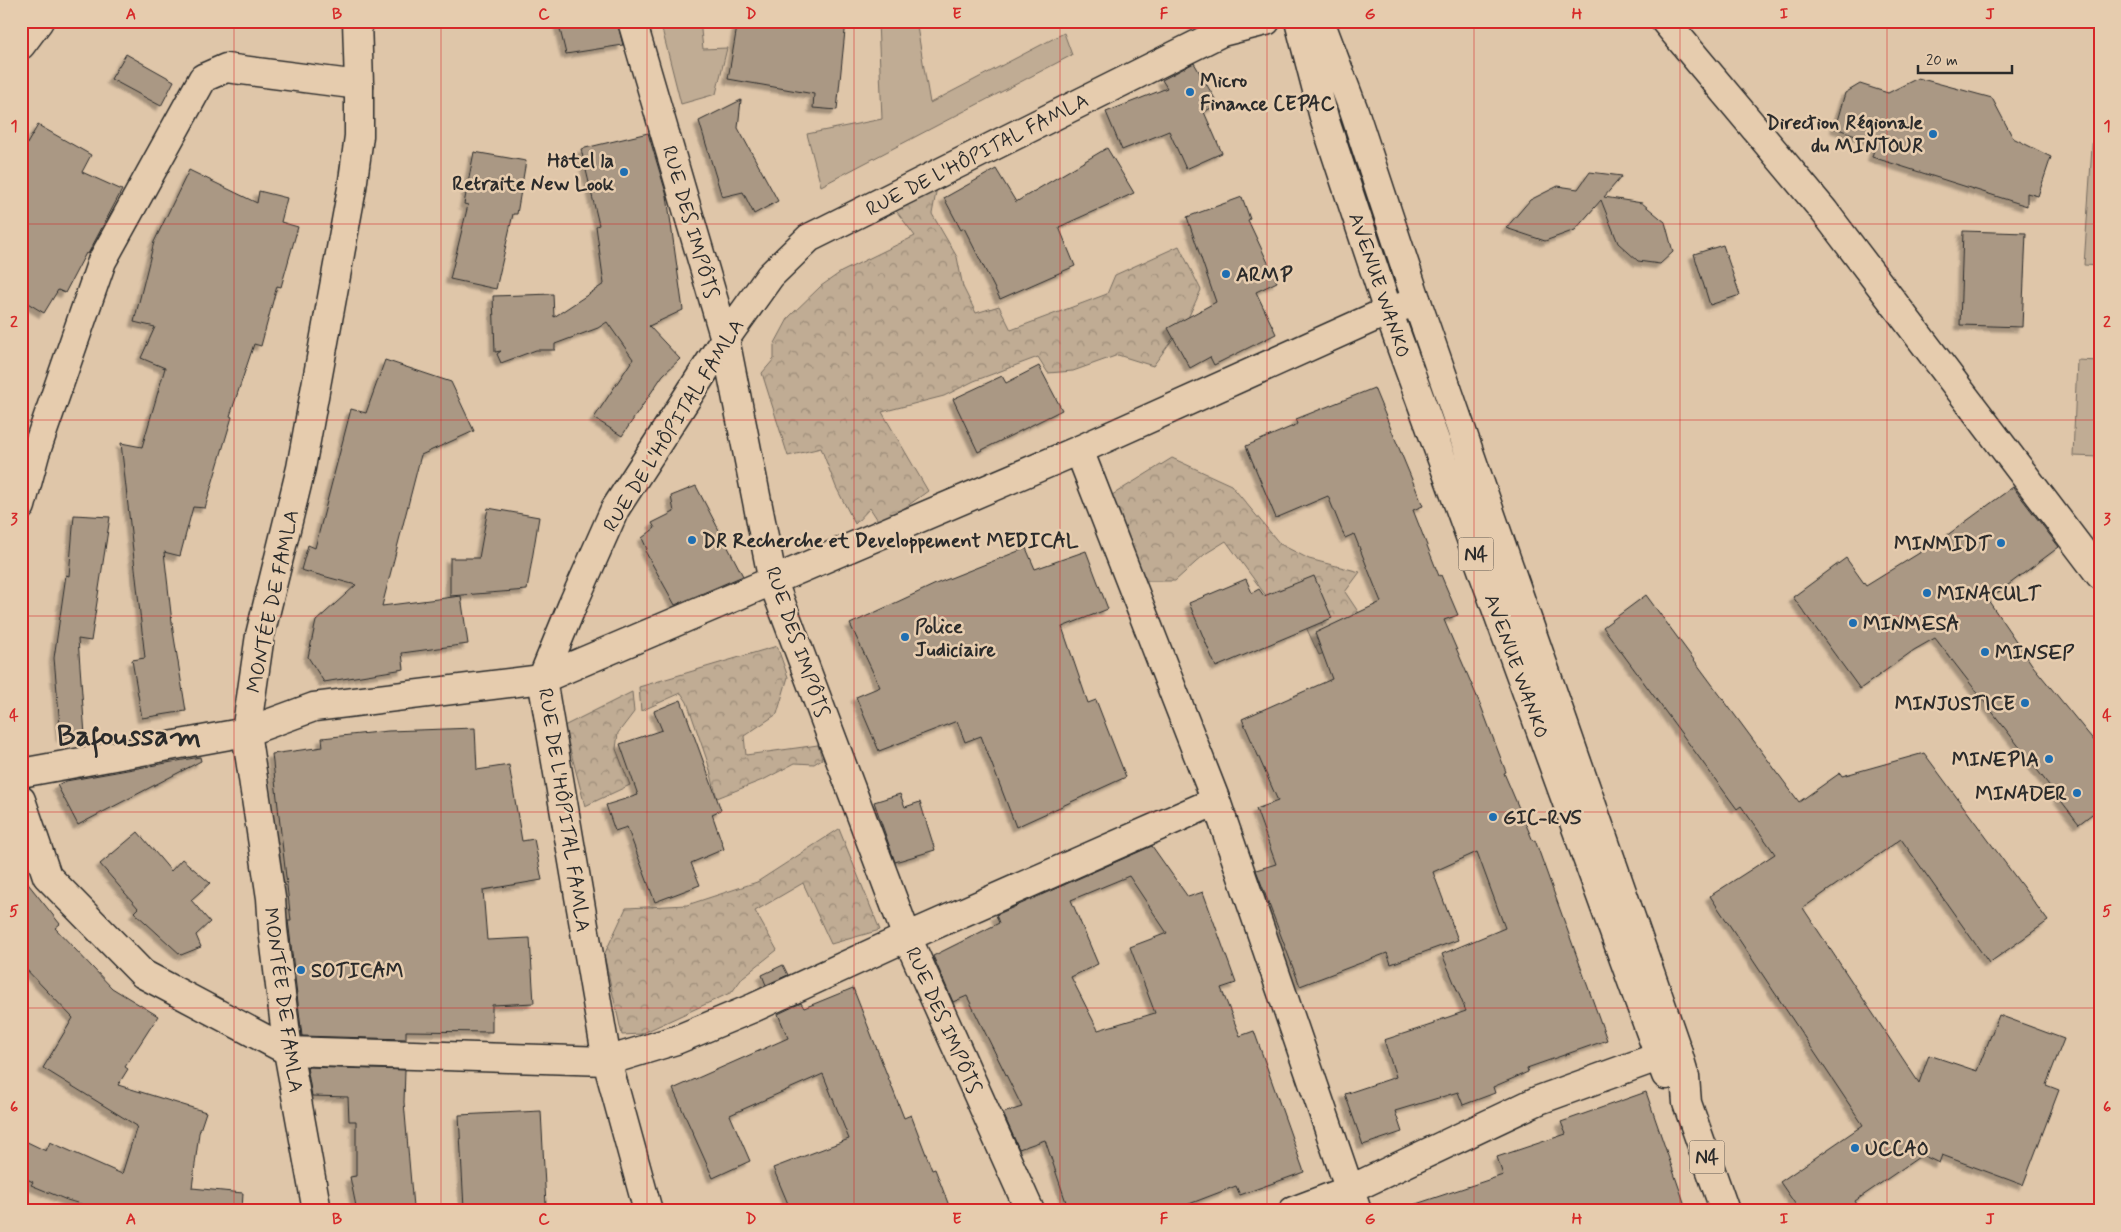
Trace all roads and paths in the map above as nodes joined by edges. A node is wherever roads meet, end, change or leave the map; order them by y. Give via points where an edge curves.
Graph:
1 (39, 21) edge
2 (357, 21) edge
3 (632, 21) edge
4 (1266, 21) edge
5 (1299, 21) edge
6 (1320, 21) edge
7 (1665, 21) edge
8 (21, 45) edge
9 (360, 85) junction
10 (1417, 302) junction
11 (1388, 311) junction
12 (725, 339) junction
13 (1079, 450) junction
14 (28, 452) edge
15 (21, 506) edge
16 (2100, 575) edge
17 (773, 582) junction
18 (542, 680) junction
19 (246, 732) junction
20 (21, 773) edge
21 (21, 800) edge
22 (1216, 801) junction
23 (907, 937) junction
24 (288, 1050) junction
25 (1668, 1054) junction
26 (607, 1061) junction
27 (1353, 1200) edge
28 (317, 1211) edge
29 (648, 1211) edge
30 (1030, 1211) edge
31 (1293, 1211) edge
32 (1726, 1211) edge

1 - 8 main road
2 - 9 main road, MONTÉE DE FAMLA
3 - 12 main road, RUE DES IMPÔTS
4 - 12 main road, RUE DE L'HÔPITAL FAMLA via 1214,36 808,238 770,276
5 - 11 main road, AVENUE WANKO / N4 via 1325,122
6 - 10 main road, AVENUE WANKO / N4 via 1354,111
7 - 16 main road via 1824,211
9 - 14 main road via 226,68 203,78 102,261
9 - 19 main road, MONTÉE DE FAMLA via 359,136 352,188 301,468 260,635
10 - 11 main road
10 - 25 main road, AVENUE WANKO / N4
11 - 13 main road
11 - 25 main road, AVENUE WANKO / N4
12 - 17 main road, RUE DES IMPÔTS
12 - 18 main road, RUE DE L'HÔPITAL FAMLA via 615,509
13 - 17 main road
13 - 22 main road
14 - 15 main road
17 - 18 main road
17 - 23 main road, RUE DES IMPÔTS
18 - 19 main road via 314,707
18 - 26 main road, RUE DE L'HÔPITAL FAMLA
19 - 20 main road
19 - 24 main road, MONTÉE DE FAMLA via 271,898
21 - 24 main road via 47,876 143,974
22 - 23 main road
22 - 27 main road
23 - 26 main road via 676,1040
23 - 30 main road, RUE DES IMPÔTS
24 - 26 main road
24 - 28 main road, MONTÉE DE FAMLA
25 - 27 main road via 1539,1100
25 - 32 main road, AVENUE WANKO / N4 via 1669,1081 1687,1104
26 - 29 main road, RUE DE L'HÔPITAL FAMLA
27 - 31 main road

